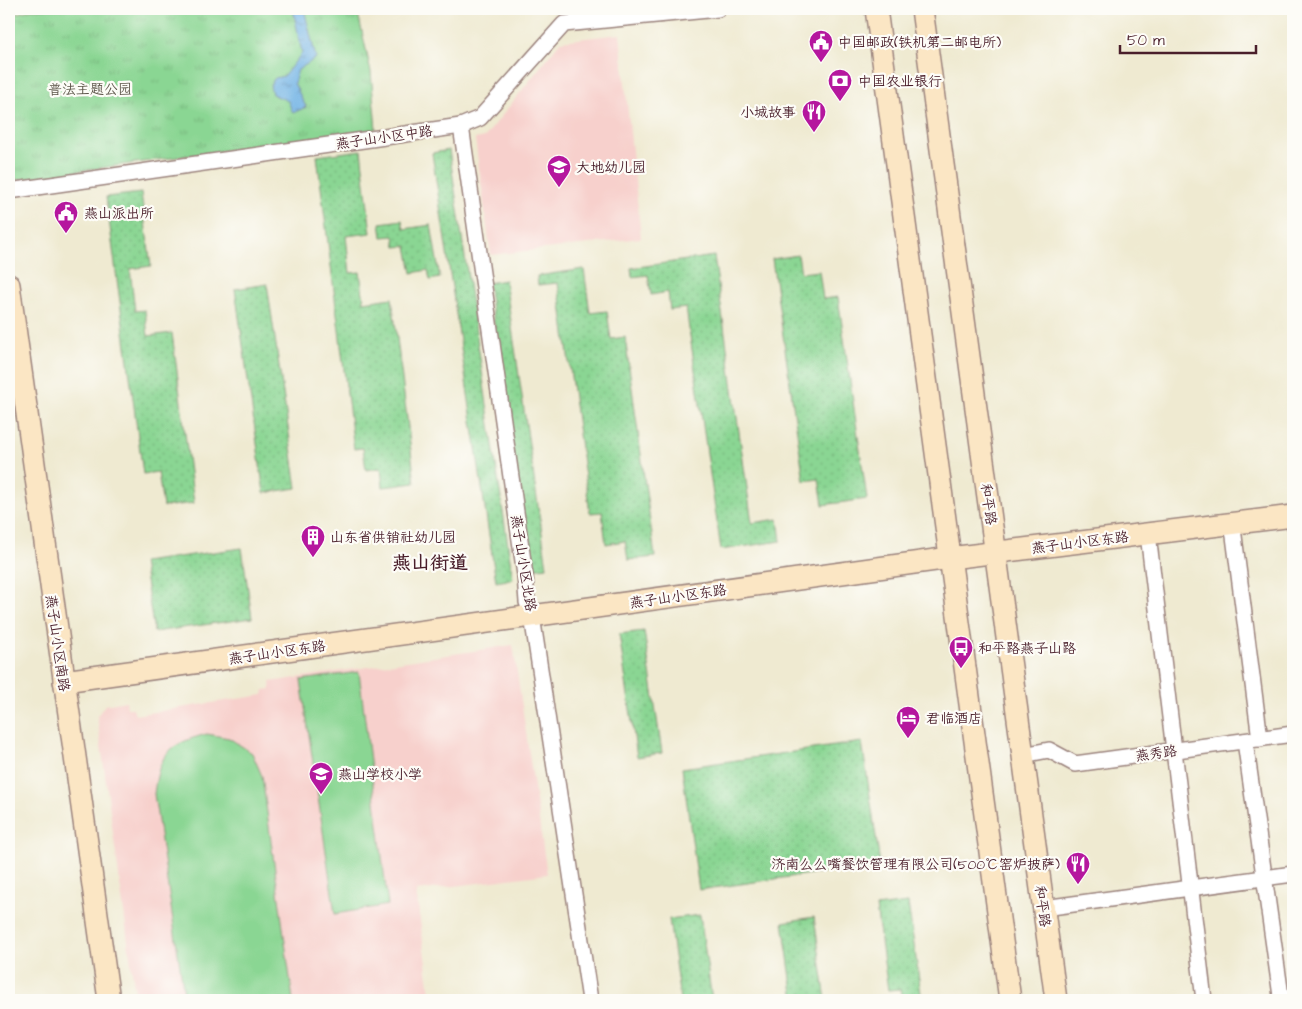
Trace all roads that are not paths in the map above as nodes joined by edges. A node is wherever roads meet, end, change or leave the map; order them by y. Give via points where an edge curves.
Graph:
1 (718, 9) edge
2 (876, 9) edge
3 (922, 9) edge
4 (461, 126) junction
5 (9, 191) edge
6 (9, 285) edge
7 (15, 378) edge
8 (1293, 516) edge
9 (1231, 524) junction
10 (1148, 534) junction
11 (995, 552) junction
12 (950, 558) junction
13 (532, 616) junction
14 (64, 681) junction
15 (1293, 734) edge
16 (1253, 740) junction
17 (1174, 750) junction
18 (1023, 755) junction
19 (1293, 874) edge
20 (1263, 878) junction
21 (1190, 890) junction
22 (1044, 908) junction
23 (1281, 996) dead end
24 (109, 1000) edge
25 (590, 1000) edge
26 (1010, 1000) edge
27 (1056, 1000) edge
28 (1204, 1000) edge

1 - 4 street, 燕子山小区中路 via 564,24 480,118
2 - 12 main road
3 - 11 main road, 和平路
4 - 5 street, 燕子山小区中路
4 - 13 street, 燕子山小区北路 via 527,602
6 - 7 main road, 燕子山小区南路
7 - 14 main road, 燕子山小区南路
8 - 9 main road, 燕子山小区东路
9 - 10 main road, 燕子山小区东路
9 - 16 street
10 - 11 main road, 燕子山小区东路
10 - 17 street
11 - 12 main road, 燕子山小区东路
11 - 18 main road, 和平路
12 - 13 main road, 燕子山小区东路
12 - 26 main road
13 - 14 main road, 燕子山小区东路
13 - 25 street, 燕子山小区北路
14 - 24 main road, 燕子山小区南路
15 - 16 street, 燕秀路
16 - 17 street, 燕秀路
16 - 20 street
17 - 18 street, 燕秀路 via 1075,764 1049,750
17 - 21 street
18 - 22 main road, 和平路
19 - 20 street
20 - 21 street
20 - 23 street
21 - 22 street
21 - 28 street
22 - 27 main road, 和平路

